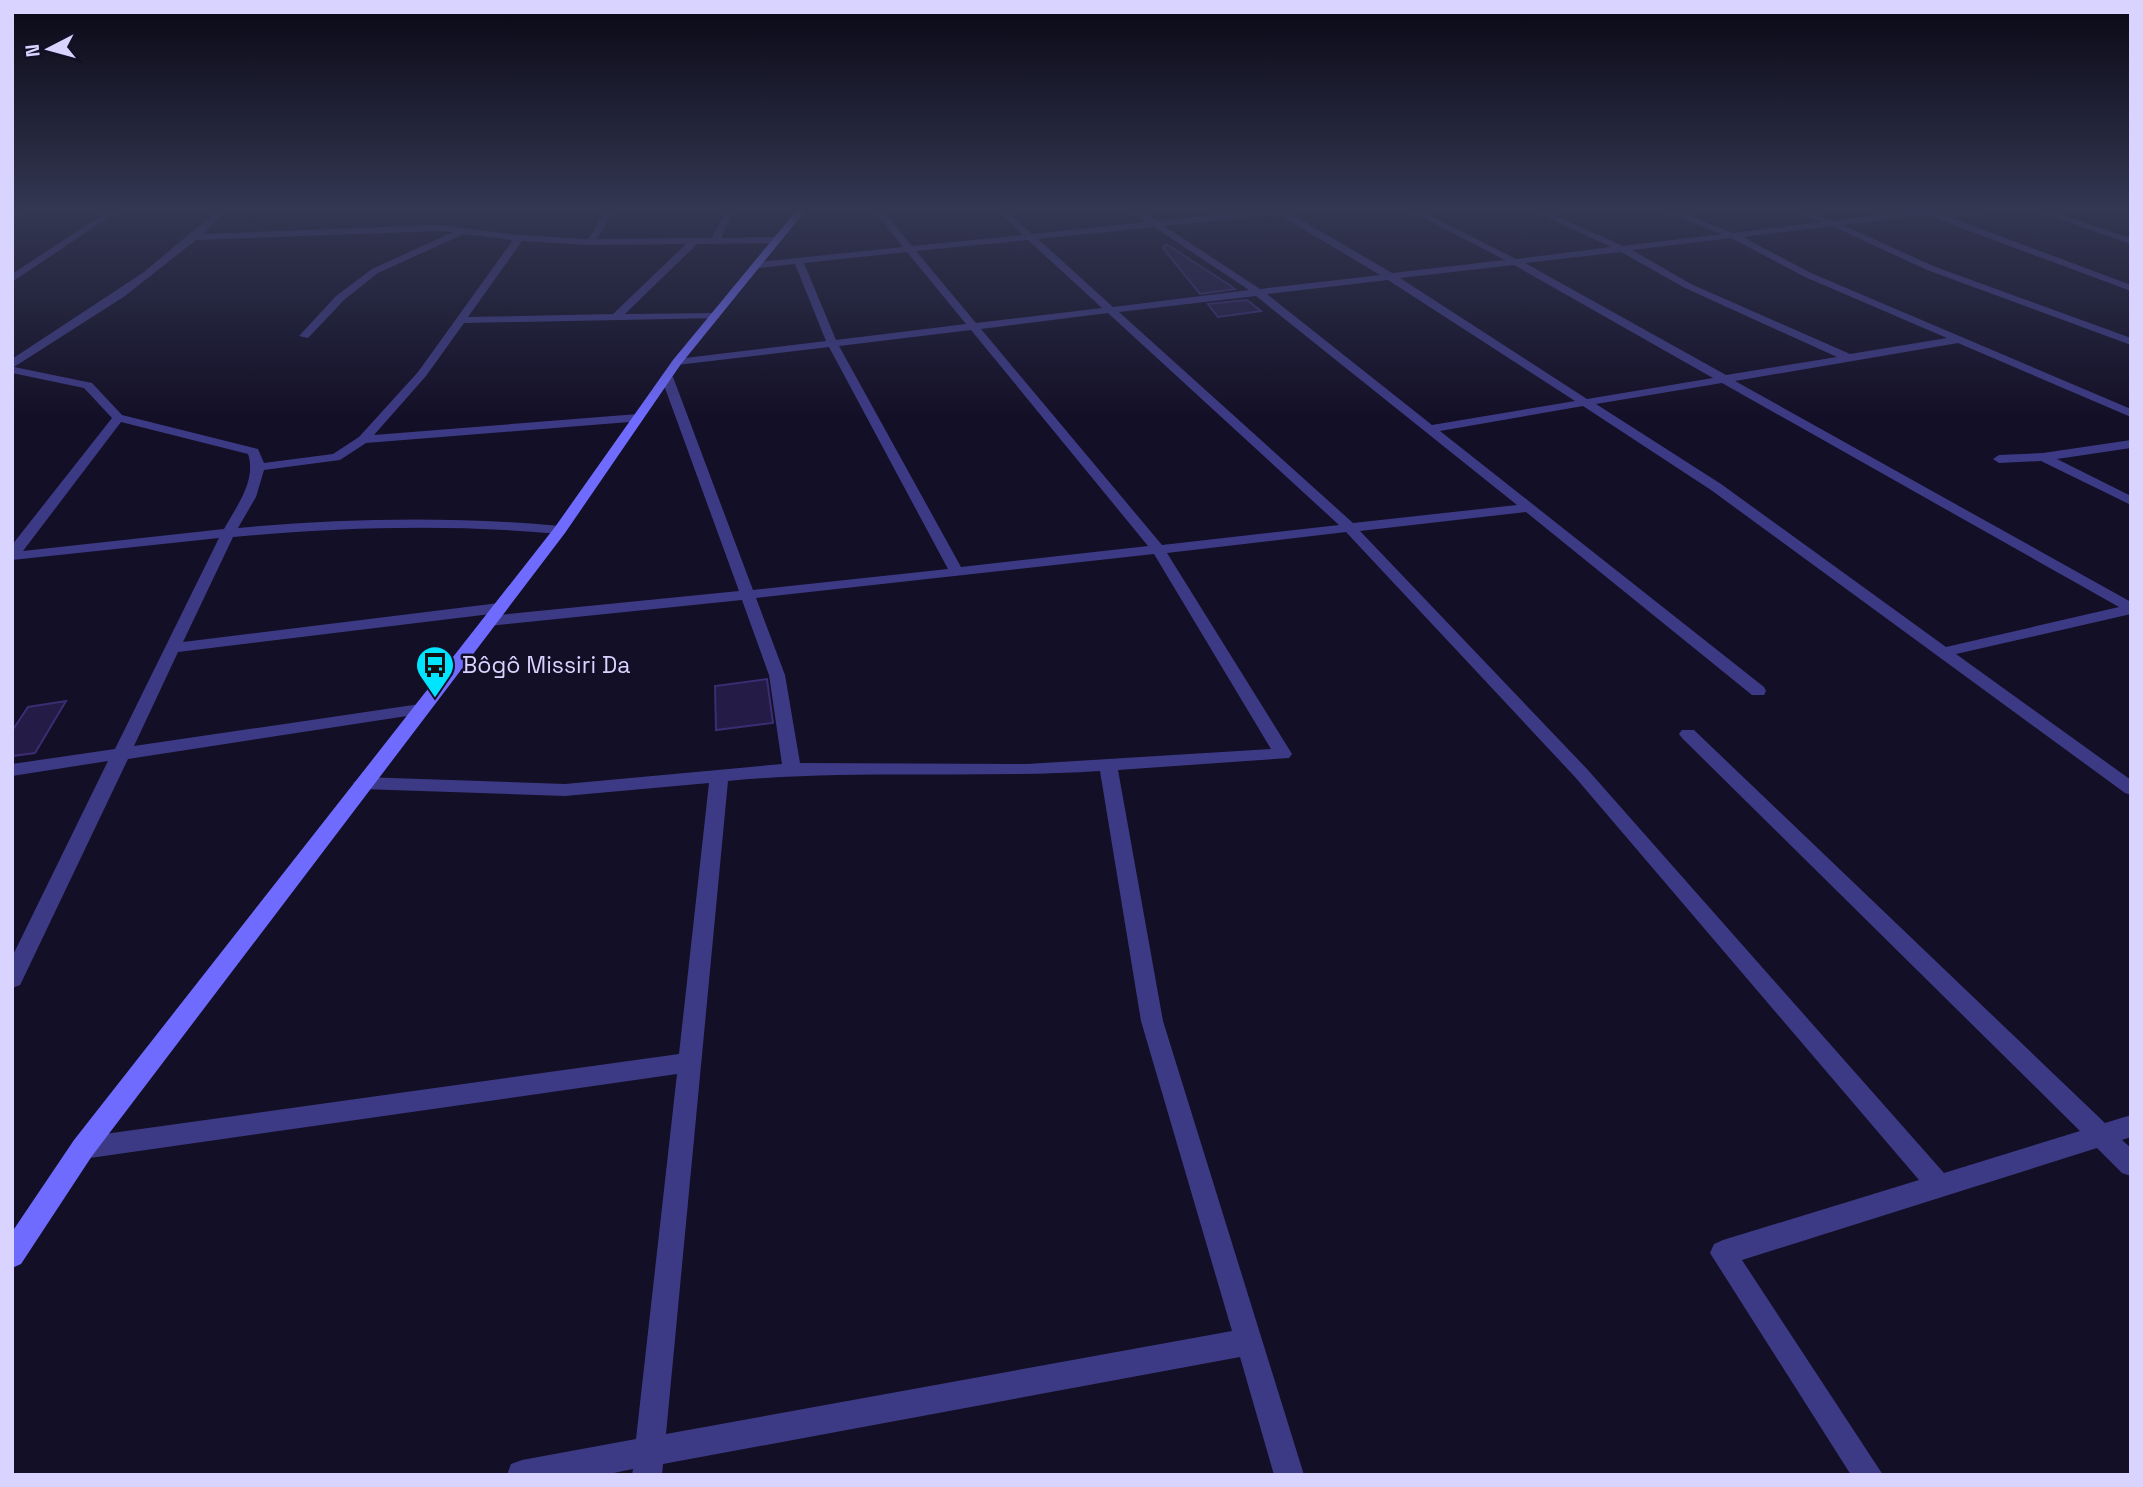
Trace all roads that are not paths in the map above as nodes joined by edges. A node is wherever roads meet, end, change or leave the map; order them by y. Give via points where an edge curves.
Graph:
1 (141, 280) edge
2 (363, 280) edge
3 (490, 280) edge
4 (654, 280) edge
5 (746, 280) edge
6 (807, 280) edge
7 (935, 280) edge
8 (1078, 280) edge
9 (1240, 280) edge
10 (1363, 280) edge
11 (1396, 280) edge
12 (1549, 280) edge
13 (1678, 280) edge
14 (1821, 280) edge
15 (1964, 280) edge
16 (2111, 280) edge
17 (2131, 288) edge
18 (1259, 293) junction
19 (1112, 311) junction
20 (715, 316) junction
21 (616, 317) junction
22 (463, 320) junction
23 (975, 328) junction
24 (304, 336) dead end
25 (1961, 339) junction
26 (2131, 342) edge
27 (834, 345) junction
28 (1849, 358) junction
29 (677, 362) junction
30 (12, 365) edge
31 (12, 370) edge
32 (667, 377) junction
33 (1724, 379) junction
34 (1585, 403) junction
35 (2131, 413) edge
36 (118, 418) junction
37 (638, 418) junction
38 (1429, 429) junction
39 (363, 440) junction
40 (2131, 444) edge
41 (2043, 457) junction
42 (1999, 459) dead end
43 (260, 467) junction
44 (2131, 501) edge
45 (1528, 508) junction
46 (1350, 528) junction
47 (560, 530) junction
48 (227, 535) junction
49 (1157, 548) junction
50 (12, 556) edge
51 (956, 570) junction
52 (749, 596) junction
53 (2131, 608) edge
54 (494, 615) junction
55 (172, 648) junction
56 (1943, 652) junction
57 (1758, 691) dead end
58 (420, 709) junction
59 (1688, 734) dead end
60 (121, 754) junction
61 (1108, 765) junction
62 (792, 769) junction
63 (12, 770) edge
64 (719, 776) junction
65 (362, 783) junction
66 (2131, 789) edge
67 (12, 979) edge
68 (688, 1063) junction
69 (2131, 1126) edge
70 (2101, 1135) junction
71 (83, 1148) junction
72 (2131, 1165) edge
73 (1940, 1186) junction
74 (12, 1255) edge
75 (1249, 1342) junction
76 (647, 1463) edge
77 (522, 1475) edge
78 (1289, 1475) edge
79 (1868, 1475) edge

1 - 30 street
2 - 24 street
3 - 22 street
4 - 21 street
5 - 20 main road
6 - 27 street
7 - 23 street
8 - 19 street
9 - 18 street
10 - 18 street
11 - 34 street
12 - 33 street
13 - 28 street
14 - 25 street
15 - 26 street
16 - 17 street
18 - 19 street
18 - 38 street
19 - 23 street
19 - 46 street
20 - 21 street
20 - 29 main road
21 - 22 street
22 - 39 street
23 - 27 street
23 - 49 street
25 - 28 street
25 - 35 street
27 - 29 street
27 - 51 street
28 - 33 street
29 - 32 main road
31 - 36 street via 88,385
32 - 37 main road
32 - 52 street
33 - 34 street
33 - 53 street
34 - 38 street
34 - 56 street via 1716,487
36 - 43 street via 254,452
36 - 50 street
37 - 39 street
37 - 47 main road
38 - 45 street
39 - 43 street via 336,457
40 - 41 street
41 - 42 street
41 - 44 street
43 - 48 street
45 - 46 street
45 - 57 street
46 - 49 street
46 - 73 street via 1581,773
47 - 48 street via 434,521
47 - 54 main road
48 - 50 street
48 - 55 street
49 - 51 street
49 - 61 street via 1283,754
51 - 52 street
52 - 54 street
52 - 62 street via 777,675
53 - 56 street
54 - 55 street
54 - 58 main road
55 - 60 street
56 - 66 street
58 - 60 street
58 - 65 main road
59 - 70 street
60 - 63 street
60 - 67 street
61 - 62 street via 1027,770
61 - 75 street via 1152,1021
62 - 64 street
64 - 65 street via 565,790
64 - 68 street
65 - 71 main road
68 - 71 street
68 - 76 street
69 - 70 street
70 - 72 street
70 - 73 street
71 - 74 main road
73 - 79 street via 1723,1253
75 - 76 street
75 - 78 street
76 - 77 street

